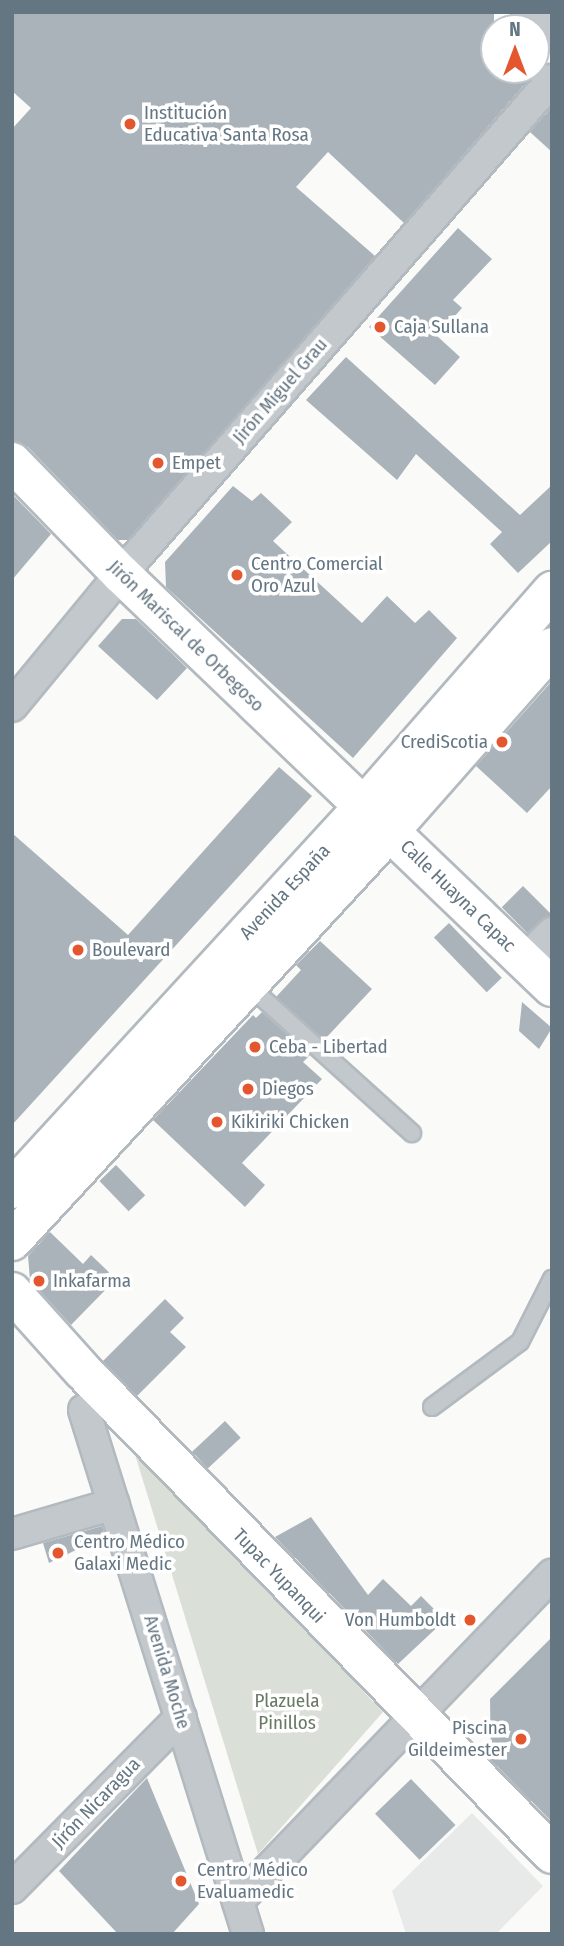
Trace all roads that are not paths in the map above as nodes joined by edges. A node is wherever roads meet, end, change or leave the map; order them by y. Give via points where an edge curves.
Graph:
1 (527, 12) edge
2 (552, 36) edge
3 (552, 80) edge
4 (12, 462) edge
5 (121, 574) junction
6 (552, 591) edge
7 (552, 647) edge
8 (12, 706) edge
9 (377, 819) junction
10 (552, 933) edge
11 (524, 960) junction
12 (248, 985) junction
13 (552, 987) edge
14 (412, 1133) dead end
15 (12, 1189) edge
16 (12, 1241) edge
17 (552, 1279) edge
18 (12, 1292) edge
19 (432, 1407) dead end
20 (84, 1410) dead end
21 (114, 1504) junction
22 (12, 1534) edge
23 (552, 1575) edge
24 (180, 1717) junction
25 (415, 1717) junction
26 (552, 1854) edge
27 (12, 1888) edge
28 (238, 1902) junction
29 (248, 1934) edge

1 - 2 street
3 - 5 street, Jirón Miguel Grau
4 - 5 main road, Jirón Mariscal de Orbegoso
5 - 8 street, Jirón Miguel Grau
5 - 9 main road, Jirón Mariscal de Orbegoso
6 - 9 main road, Avenida España
7 - 9 main road, Avenida España
9 - 11 main road, Calle Huayna Capac
9 - 12 main road, Avenida España
9 - 15 main road, Avenida España
10 - 11 street
11 - 13 main road, Calle Huayna Capac
12 - 14 lane
12 - 16 main road, Avenida España
17 - 19 lane via 520,1342
18 - 25 main road, Tupac Yupanqui
20 - 21 street, Avenida Moche
21 - 22 street
21 - 24 street, Avenida Moche
23 - 25 street
24 - 27 street, Jirón Nicaragua
24 - 28 street, Avenida Moche
25 - 26 main road, Tupac Yupanqui
25 - 28 street
28 - 29 street, Avenida Moche

